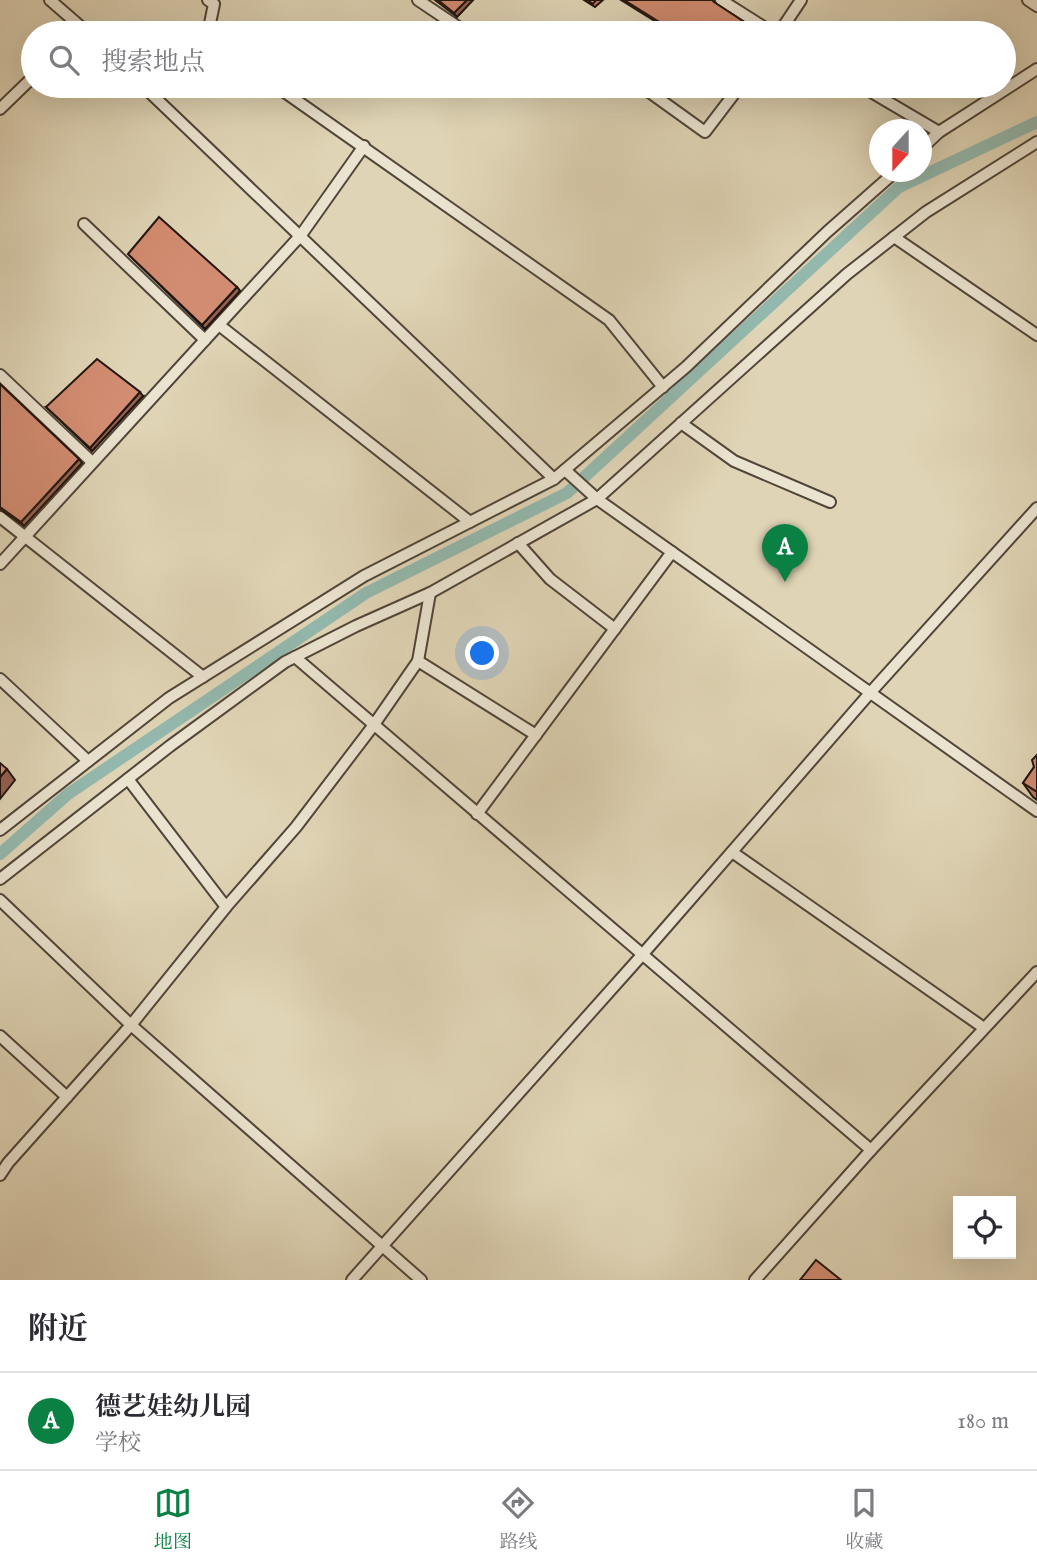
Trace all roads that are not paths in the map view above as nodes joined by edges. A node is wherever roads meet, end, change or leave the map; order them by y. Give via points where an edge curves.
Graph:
1 (50, 0) edge
2 (208, 0) edge
3 (418, 0) edge
4 (721, 0) edge
5 (802, 0) edge
6 (1028, 0) edge
7 (1037, 6) edge
8 (72, 21) edge
9 (210, 21) edge
10 (449, 21) edge
11 (754, 21) edge
12 (787, 21) edge
13 (1037, 69) edge
14 (1016, 82) edge
15 (21, 88) edge
16 (156, 98) edge
17 (294, 98) edge
18 (658, 98) edge
19 (731, 98) edge
20 (881, 98) edge
21 (992, 98) edge
22 (0, 109) edge
23 (939, 132) junction
24 (932, 139) edge
25 (1037, 142) edge
26 (364, 146) junction
27 (884, 182) edge
28 (84, 224) dead end
29 (300, 235) junction
30 (894, 237) junction
31 (219, 325) junction
32 (1037, 335) edge
33 (205, 340) junction
34 (0, 376) edge
35 (663, 387) junction
36 (681, 423) junction
37 (92, 463) junction
38 (565, 470) junction
39 (554, 479) junction
40 (597, 499) junction
41 (830, 502) dead end
42 (1037, 508) edge
43 (0, 517) edge
44 (470, 522) junction
45 (25, 537) junction
46 (518, 543) junction
47 (672, 552) junction
48 (0, 564) edge
49 (430, 593) junction
50 (615, 629) junction
51 (295, 657) junction
52 (418, 661) junction
53 (203, 677) junction
54 (0, 679) edge
55 (870, 693) junction
56 (373, 726) junction
57 (536, 735) junction
58 (88, 761) junction
59 (128, 779) junction
60 (1037, 811) edge
61 (477, 814) junction
62 (0, 830) edge
63 (732, 852) junction
64 (0, 879) edge
65 (0, 900) edge
66 (226, 907) junction
67 (642, 955) junction
68 (1037, 972) edge
69 (131, 1025) junction
70 (984, 1028) junction
71 (0, 1036) edge
72 (67, 1097) junction
73 (871, 1150) junction
74 (0, 1175) edge
75 (382, 1246) junction
76 (352, 1280) edge
77 (421, 1280) edge
78 (755, 1280) edge

1 - 8 street
2 - 9 street via 214,4
3 - 10 street
4 - 11 street
5 - 12 street
6 - 7 street
13 - 14 street
15 - 22 street
16 - 29 street
17 - 26 street
18 - 19 street via 705,132
20 - 23 street
21 - 23 street
23 - 24 street
25 - 30 street
26 - 29 street
26 - 35 street via 609,320
27 - 35 street
28 - 33 street
29 - 31 street
29 - 39 street
30 - 32 street
30 - 36 street
31 - 33 street
31 - 44 street
33 - 37 street
34 - 37 street
35 - 38 street
36 - 40 street
36 - 41 street via 734,461
37 - 45 street
38 - 39 street
38 - 40 street
39 - 44 street
40 - 46 street
40 - 47 street
42 - 55 street
43 - 45 street
44 - 53 street via 364,576
45 - 48 street
45 - 53 street
46 - 49 street
46 - 50 street via 550,579
47 - 50 street
47 - 55 street
49 - 51 street
49 - 52 street
50 - 57 street
51 - 56 street
51 - 59 street
52 - 56 street
52 - 57 street
53 - 58 street
54 - 58 street
55 - 60 street via 1024,797
55 - 63 street
56 - 61 street
56 - 66 street via 296,827
57 - 61 street
58 - 62 street
59 - 64 street
59 - 66 street
61 - 67 street
63 - 67 street
63 - 70 street
65 - 69 street
66 - 69 street
67 - 73 street
67 - 75 street
68 - 70 street
69 - 72 street
69 - 75 street
70 - 73 street
71 - 72 street
72 - 74 street
73 - 78 street
75 - 76 street
75 - 77 street

